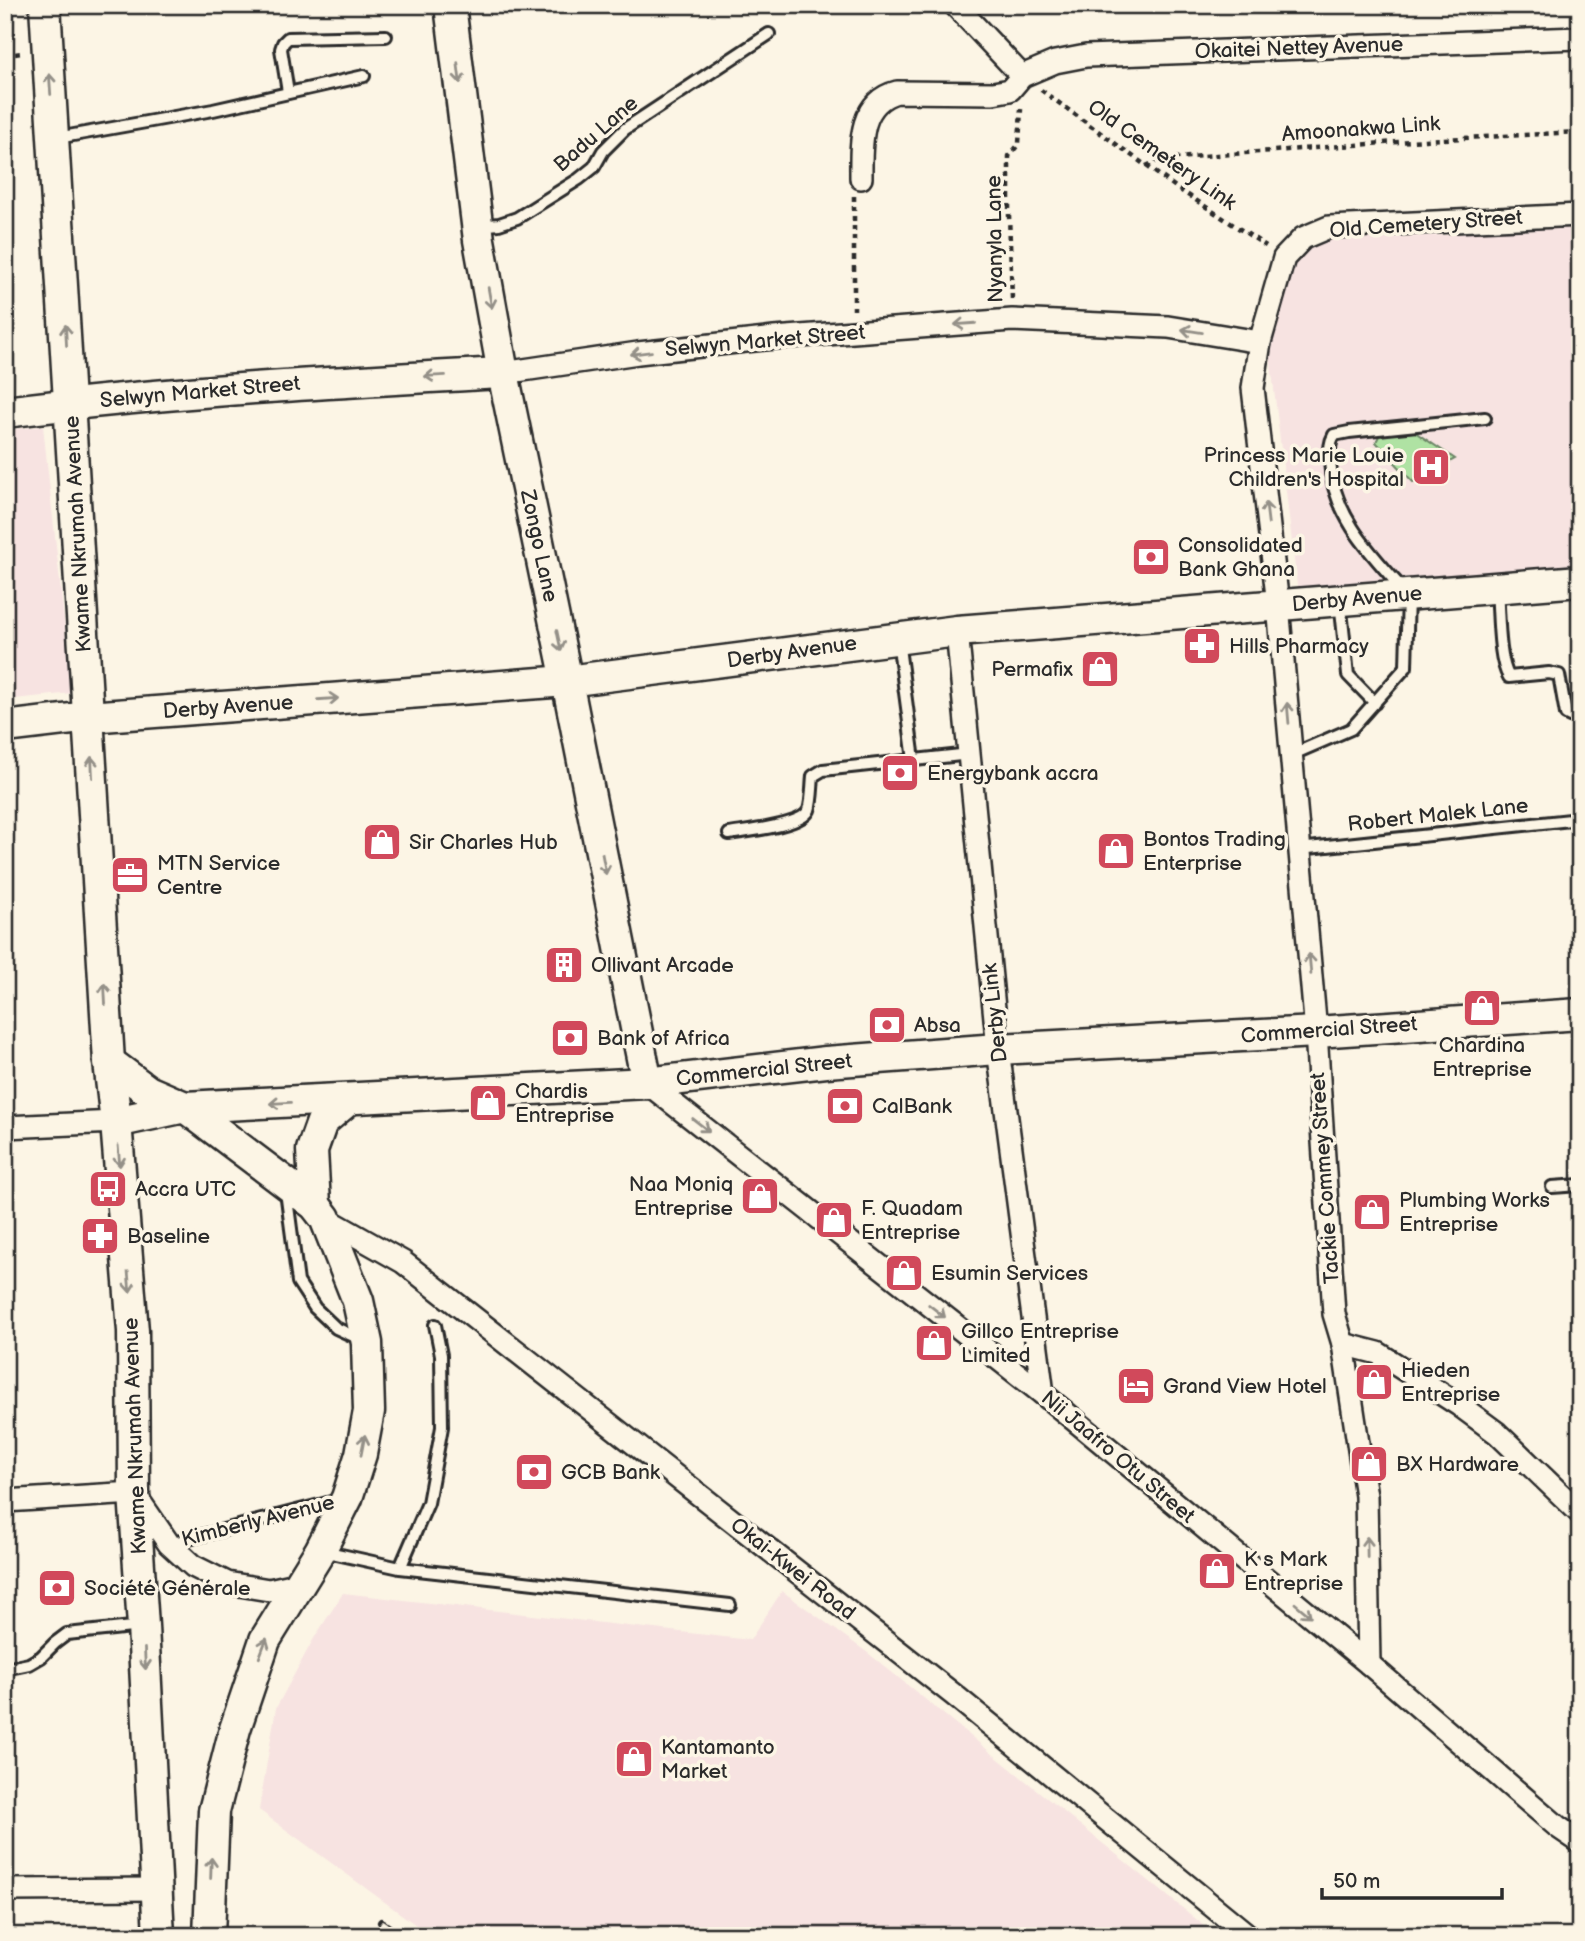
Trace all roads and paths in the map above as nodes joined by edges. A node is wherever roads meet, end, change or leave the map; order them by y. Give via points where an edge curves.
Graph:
1 (45, 5) edge
2 (450, 5) edge
3 (955, 5) edge
4 (769, 34) dead end
5 (386, 36) dead end
6 (1580, 38) edge
7 (365, 76) dead end
8 (1022, 76) junction
9 (288, 92) junction
10 (1580, 132) edge
11 (54, 138) junction
12 (1146, 166) junction
13 (861, 178) joint
14 (1580, 215) edge
15 (478, 226) junction
16 (1284, 258) junction
17 (1012, 320) junction
18 (855, 332) junction
19 (1259, 342) junction
20 (503, 373) junction
21 (70, 403) junction
22 (5, 412) edge
23 (1485, 418) dead end
24 (1580, 581) edge
25 (1497, 588) junction
26 (1408, 595) junction
27 (1340, 601) junction
28 (1278, 605) junction
29 (957, 631) junction
30 (898, 637) junction
31 (567, 681) junction
32 (1375, 703) junction
33 (1580, 716) edge
34 (89, 717) junction
35 (6, 726) edge
36 (970, 754) junction
37 (1291, 755) junction
38 (914, 760) junction
39 (1580, 818) edge
40 (729, 834) dead end
41 (1299, 849) junction
42 (1580, 1014) edge
43 (1316, 1032) junction
44 (998, 1049) junction
45 (109, 1062) junction
46 (647, 1083) junction
47 (348, 1100) junction
48 (185, 1107) junction
49 (116, 1122) junction
50 (5, 1127) edge
51 (285, 1181) junction
52 (1580, 1185) edge
53 (1552, 1187) dead end
54 (320, 1211) junction
55 (435, 1325) dead end
56 (367, 1343) junction
57 (1343, 1344) junction
58 (1043, 1394) junction
59 (134, 1493) junction
60 (347, 1498) junction
61 (5, 1501) edge
62 (1580, 1513) edge
63 (169, 1544) junction
64 (320, 1551) junction
65 (400, 1568) junction
66 (301, 1583) junction
67 (730, 1605) dead end
68 (143, 1626) junction
69 (1369, 1664) junction
70 (5, 1669) edge
71 (1580, 1842) edge
72 (158, 1889) junction
73 (5, 1890) edge
74 (159, 1936) edge
75 (209, 1936) edge
76 (1249, 1936) edge

11 -> 1 main road, Kwame Nkrumah Avenue
2 -> 15 main road, Zongo Lane
3 - 8 street
4 - 15 lane, Badu Lane via 625,129 579,179 517,218
5 - 9 lane via 288,38 281,49
6 - 8 street, Okaitei Nettey Avenue via 1086,56 1055,62
7 - 9 lane
8 - 12 path, Old Cemetery Link
8 - 13 street, Okaitei Nettey Avenue via 1010,90 993,93 885,95 866,120
8 - 17 path, Nyanyla Lane via 1019,144 1009,156
9 - 11 lane
10 - 12 path, Amoonakwa Link via 1162,159
21 -> 11 main road, Kwame Nkrumah Avenue
12 - 16 path, Old Cemetery Link
13 - 18 path via 862,192 854,192
14 - 16 street, Old Cemetery Street via 1329,227 1303,238
15 -> 20 main road, Zongo Lane
16 - 19 street
17 -> 18 street, Selwyn Market Street
19 -> 17 street, Selwyn Market Street via 1168,327
18 -> 20 street, Selwyn Market Street via 638,353
28 -> 19 street via 1253,388
20 -> 21 main road, Selwyn Market Street via 283,384
20 -> 31 main road, Zongo Lane
21 - 22 main road, Selwyn Market Street
21 - 34 main road, Kwame Nkrumah Avenue
23 - 26 lane via 1349,432 1334,435 1330,442 1331,480 1353,531
24 - 25 main road, Derby Avenue
25 - 26 main road, Derby Avenue
25 - 33 lane via 1506,674 1559,675 1566,714
26 - 27 main road, Derby Avenue
26 - 32 lane via 1406,667
27 - 28 main road, Derby Avenue
27 - 32 lane via 1348,675
28 - 29 main road, Derby Avenue
37 -> 28 street, Tackie Commey Street
29 - 30 main road, Derby Avenue
29 - 36 street, Derby Link
30 - 31 main road, Derby Avenue
30 - 38 lane
34 -> 31 main road, Derby Avenue
31 -> 46 main road, Zongo Lane
32 - 37 lane via 1350,729
34 - 35 main road, Derby Avenue
45 -> 34 main road, Kwame Nkrumah Avenue
36 - 38 lane
36 - 44 street, Derby Link
37 - 41 street, Tackie Commey Street
38 - 40 lane via 823,770 813,776 809,810 802,817
39 - 41 lane, Robert Malek Lane
43 -> 41 street, Tackie Commey Street
42 - 43 main road, Commercial Street
43 - 44 main road, Commercial Street
43 - 57 street, Tackie Commey Street via 1334,1314
44 - 46 main road, Commercial Street via 826,1062
44 - 58 street, Derby Link
45 - 48 main road via 148,1091
45 - 49 main road, Kwame Nkrumah Avenue
46 - 47 main road, Commercial Street
46 -> 58 street, Nii Jaafro Otu Street
47 -> 48 main road, Commercial Street
47 - 54 main road via 322,1122 312,1150
48 - 49 main road, Commercial Street
48 - 51 main road
49 - 50 street
49 -> 59 main road, Kwame Nkrumah Avenue via 133,1331
51 - 54 main road
51 - 56 lane via 298,1282 336,1328
52 - 53 lane
54 - 56 main road via 358,1301
54 - 76 street, Okai-Kwei Road via 402,1262 954,1695
55 - 65 lane via 441,1355 442,1427 428,1503
60 -> 56 main road via 369,1411
57 - 62 street via 1378,1353 1459,1405 1497,1433
69 -> 57 street, Tackie Commey Street via 1366,1496
58 -> 69 street, Nii Jaafro Otu Street
59 - 61 street
59 - 63 street, Kimberly Avenue
59 - 68 main road, Kwame Nkrumah Avenue
60 - 63 lane, Kimberly Avenue
60 - 64 main road
63 - 66 street, Kimberly Avenue via 193,1566 228,1583 269,1590
64 - 65 lane
64 - 66 main road
65 - 67 lane
75 -> 66 main road via 214,1811 235,1729 265,1640
68 - 70 lane via 68,1634 30,1664
68 -> 72 main road, Kwame Nkrumah Avenue
69 - 71 street, Nii Jaafro Otu Street
72 - 73 street
72 - 74 main road, Kwame Nkrumah Avenue

